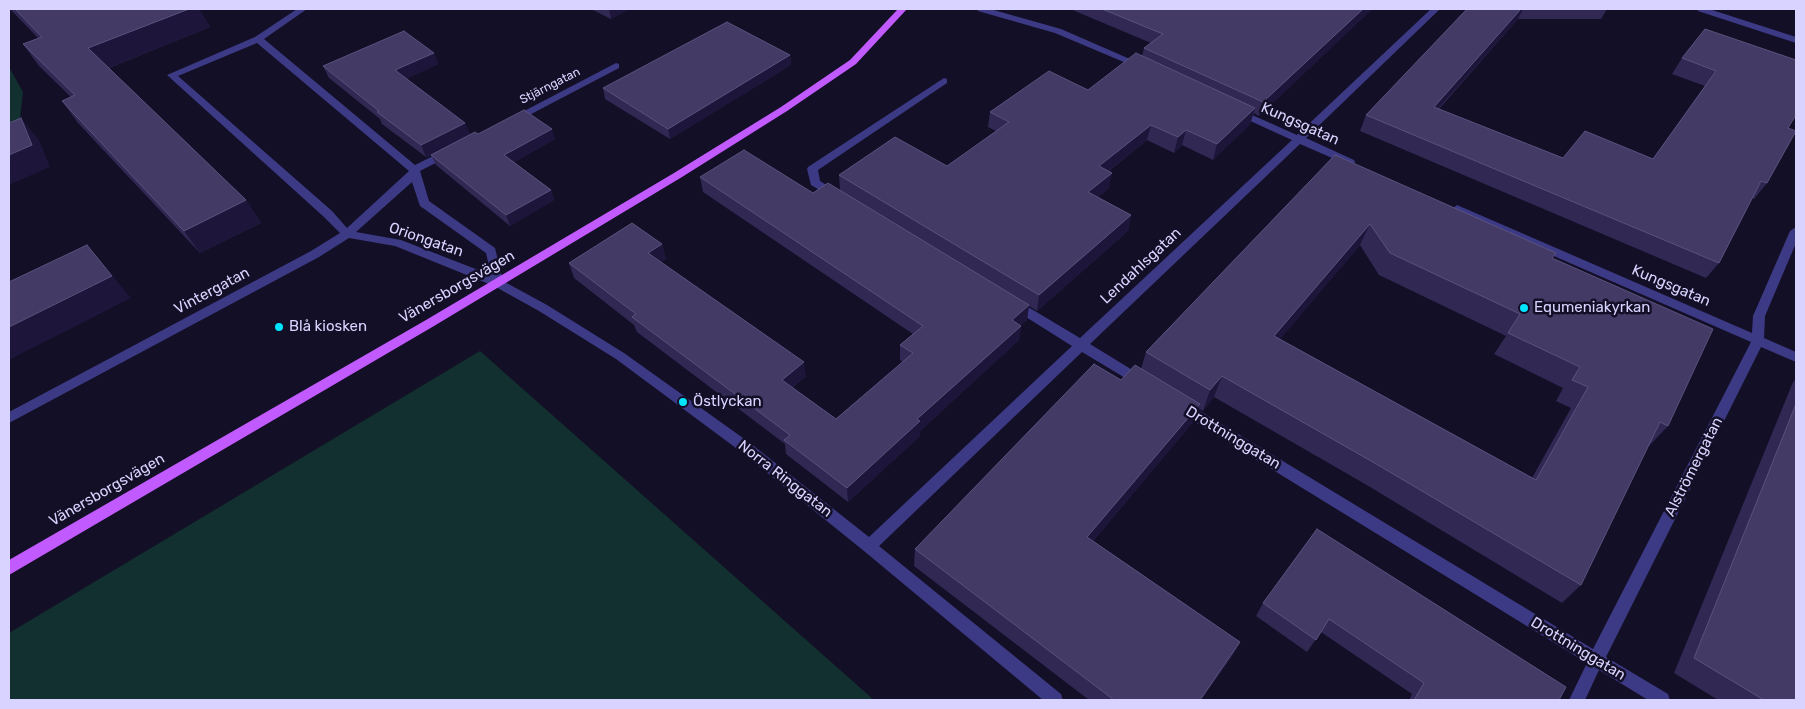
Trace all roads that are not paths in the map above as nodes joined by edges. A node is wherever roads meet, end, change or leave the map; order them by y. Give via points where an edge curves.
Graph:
1 (303, 9) edge
2 (904, 9) edge
3 (981, 9) edge
4 (1436, 9) edge
5 (1701, 9) edge
6 (258, 39) junction
7 (1796, 40) edge
8 (616, 66) dead end
9 (1150, 71) edge
10 (944, 81) dead end
11 (1226, 107) edge
12 (504, 124) edge
13 (1298, 140) junction
14 (452, 150) edge
15 (1358, 166) edge
16 (415, 172) junction
17 (848, 204) edge
18 (1447, 205) edge
19 (1796, 230) edge
20 (347, 234) junction
21 (498, 283) junction
22 (1006, 300) edge
23 (1758, 340) junction
24 (1081, 345) junction
25 (1796, 357) edge
26 (1157, 392) edge
27 (1174, 402) edge
28 (9, 418) edge
29 (870, 546) junction
30 (9, 568) edge
31 (1596, 660) junction
32 (1055, 700) edge
33 (1577, 700) edge
34 (1662, 700) edge

1 - 6 street
2 - 21 main road, Vänersborgsvägen via 853,62 784,109
3 - 9 street via 1058,31
4 - 13 street, Lendahlsgatan
5 - 7 street
6 - 16 street
6 - 20 street via 172,75
8 - 12 street, Stjärngatan
10 - 17 street via 812,169 815,183
11 - 13 street, Kungsgatan
13 - 15 street, Kungsgatan
13 - 24 street, Lendahlsgatan
14 - 16 street
16 - 20 street, Vintergatan
16 - 21 street, Oriongatan via 424,203 491,251
18 - 23 street, Kungsgatan
19 - 23 street, Alströmergatan via 1758,316
20 - 21 street, Oriongatan via 397,242
20 - 28 street, Vintergatan
21 - 29 street, Norra Ringgatan via 620,356 745,447
21 - 30 main road, Vänersborgsvägen
22 - 24 street
23 - 25 street, Kungsgatan
23 - 31 street, Alströmergatan
24 - 26 street
24 - 29 street, Lendahlsgatan
27 - 31 street, Drottninggatan
29 - 32 street, Norra Ringgatan
31 - 33 street, Alströmergatan
31 - 34 street, Drottninggatan

